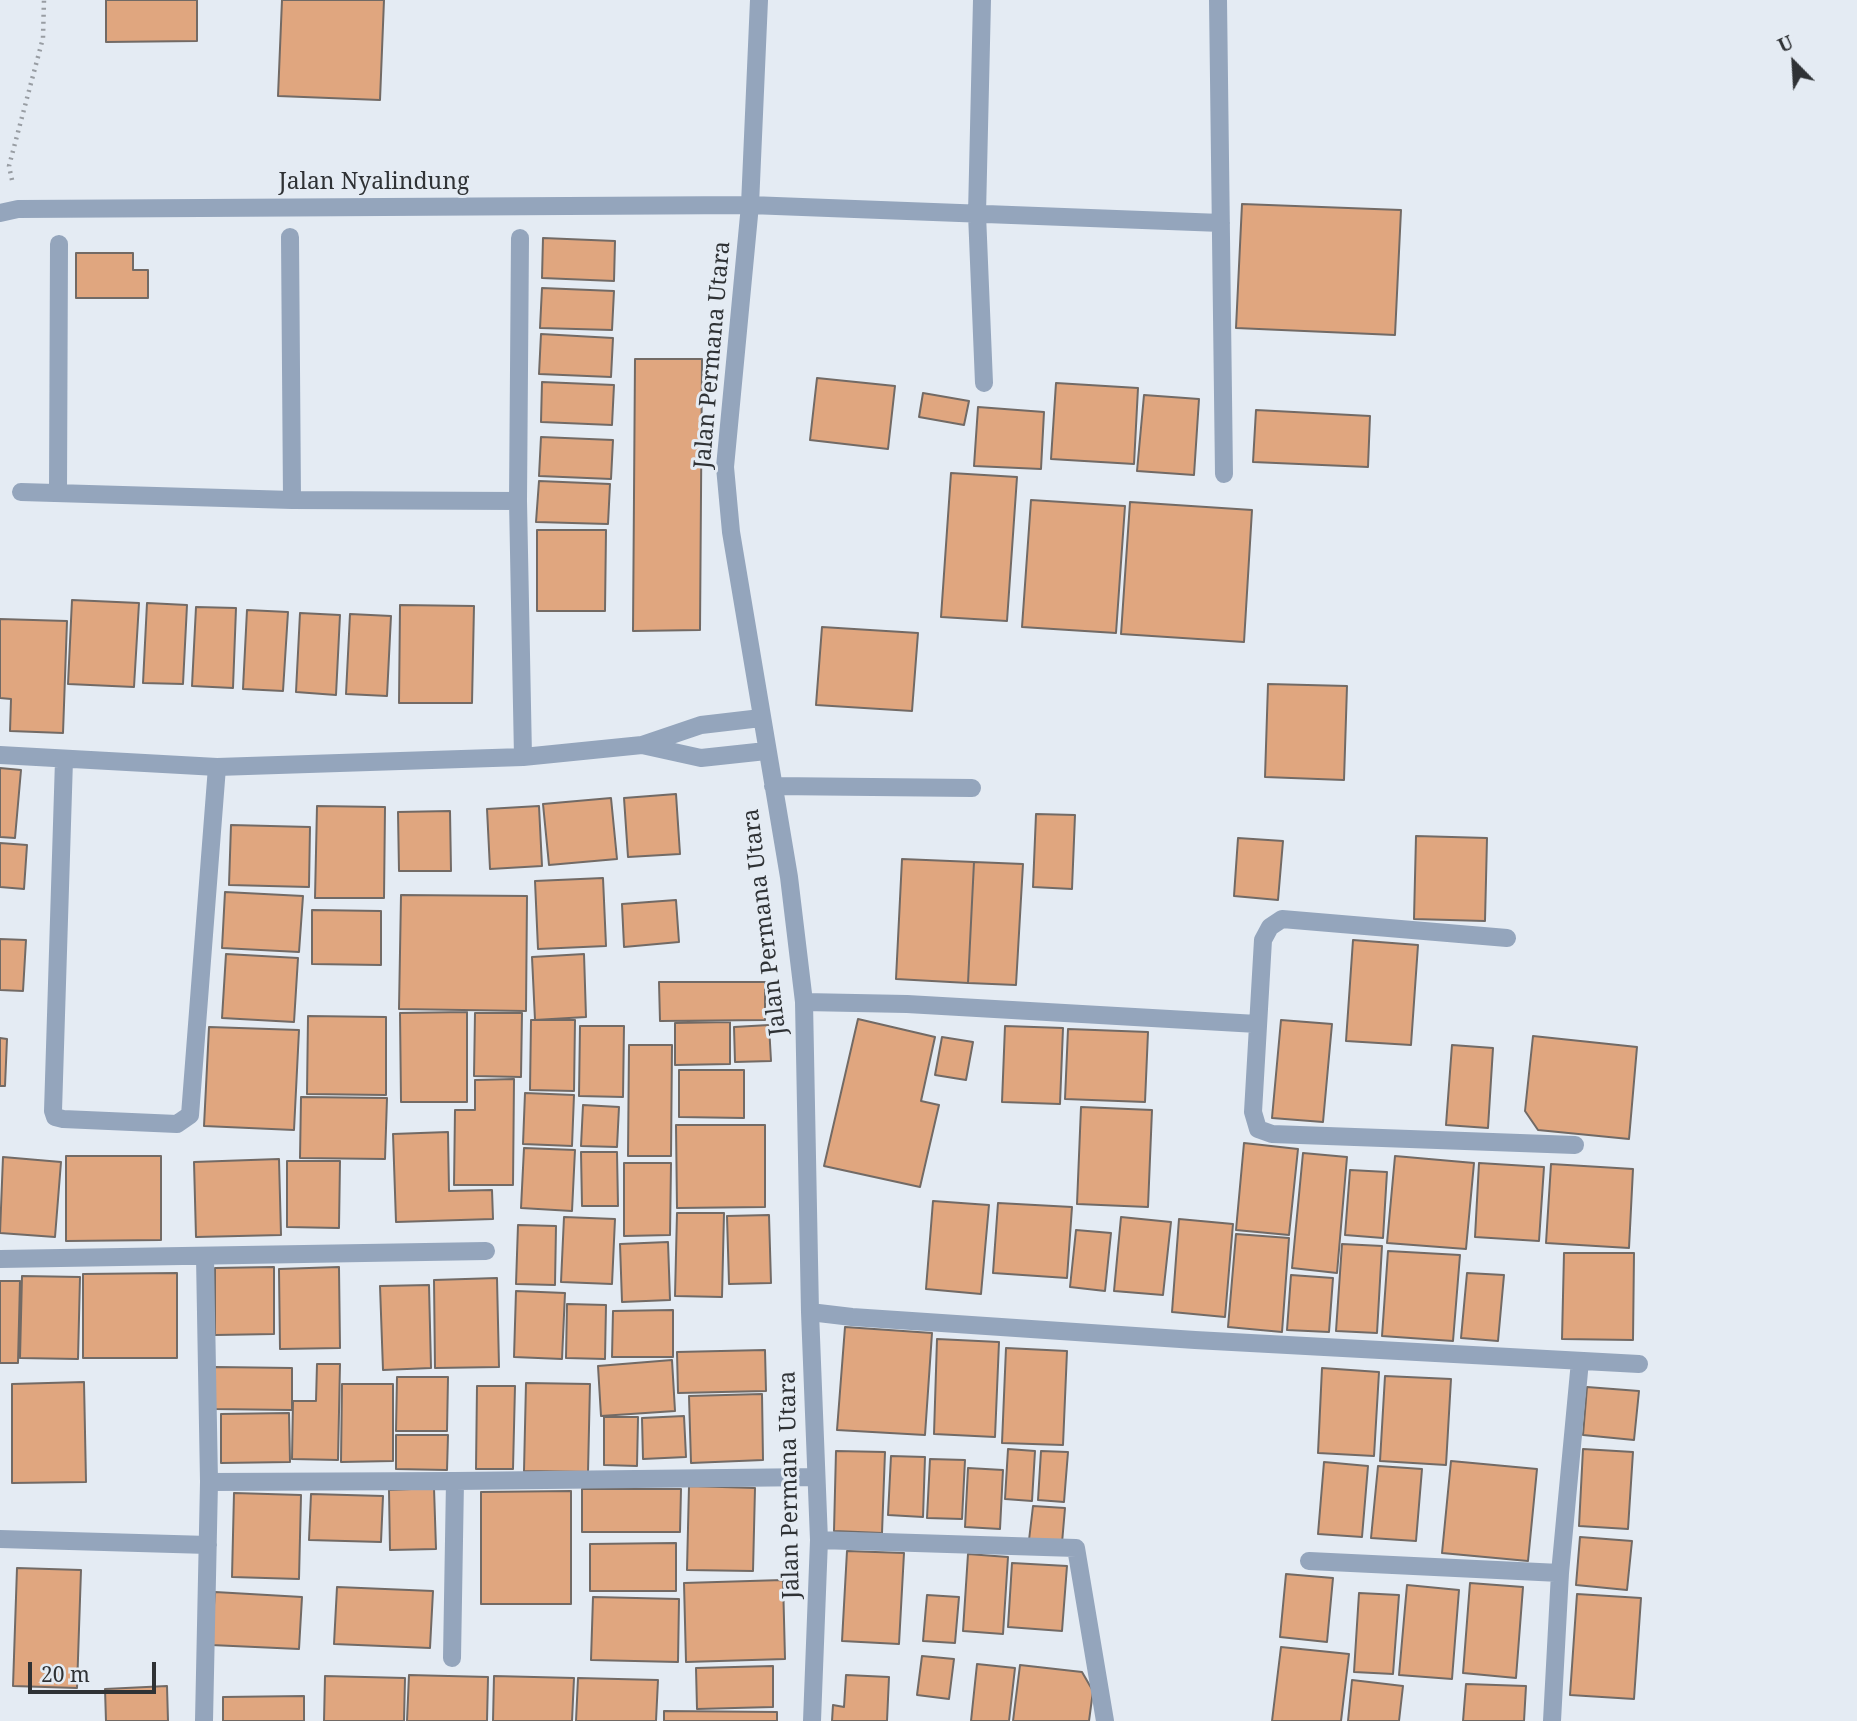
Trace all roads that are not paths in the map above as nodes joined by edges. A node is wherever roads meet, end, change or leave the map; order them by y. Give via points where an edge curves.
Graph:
1 (758, 0) edge
2 (982, 0) edge
3 (1218, 0) edge
4 (750, 205) junction
5 (0, 213) edge
6 (978, 214) junction
7 (1221, 223) junction
8 (290, 237) dead end
9 (520, 238) dead end
10 (59, 244) dead end
11 (984, 383) dead end
12 (1224, 474) dead end
13 (21, 492) dead end
14 (58, 493) junction
15 (292, 500) junction
16 (518, 500) junction
17 (761, 718) junction
18 (642, 746) junction
19 (766, 751) junction
20 (0, 755) edge
21 (523, 757) junction
22 (64, 760) junction
23 (217, 767) junction
24 (773, 786) junction
25 (972, 788) dead end
26 (1507, 938) dead end
27 (804, 1002) junction
28 (1257, 1024) junction
29 (1575, 1145) dead end
30 (486, 1251) dead end
31 (205, 1257) junction
32 (0, 1259) edge
33 (810, 1312) junction
34 (1580, 1361) junction
35 (1639, 1364) dead end
36 (817, 1477) junction
37 (209, 1482) junction
38 (455, 1482) junction
39 (0, 1539) edge
40 (819, 1540) junction
41 (208, 1545) junction
42 (1309, 1561) dead end
43 (1560, 1573) junction
44 (452, 1658) dead end
45 (204, 1721) edge
46 (813, 1721) edge
47 (1105, 1721) edge
48 (1552, 1721) edge

1 - 4 street, Jalan Permana Utara
2 - 6 street
3 - 7 street
4 - 5 street, Jalan Nyalindung via 18,209
4 - 6 street, Jalan Nyalindung
4 - 17 street, Jalan Permana Utara via 725,467
6 - 7 street, Jalan Nyalindung
6 - 11 street
7 - 12 street
8 - 15 street
9 - 16 street
10 - 14 street
13 - 14 street
14 - 15 street
15 - 16 street
16 - 21 street
17 - 18 street via 701,724
17 - 19 street, Jalan Permana Utara
18 - 19 street via 701,758
18 - 21 street
19 - 24 street, Jalan Permana Utara
20 - 22 street
21 - 23 street
22 - 23 street
22 - 23 street via 53,1111 63,1119 177,1124 190,1115
24 - 25 street
24 - 27 street, Jalan Permana Utara
26 - 28 street via 1282,919 1270,927 1263,940
27 - 28 street
27 - 33 street, Jalan Permana Utara
28 - 29 street via 1253,1112 1258,1129 1272,1134
30 - 31 street
31 - 32 street
31 - 37 street
33 - 34 street
33 - 36 street, Jalan Permana Utara
34 - 35 street
34 - 43 street
36 - 38 street
36 - 40 street, Jalan Permana Utara
37 - 38 street
37 - 41 street
38 - 44 street
39 - 41 street
40 - 46 street, Jalan Permana Utara
40 - 47 street via 1076,1548
41 - 45 street
42 - 43 street
43 - 48 street

